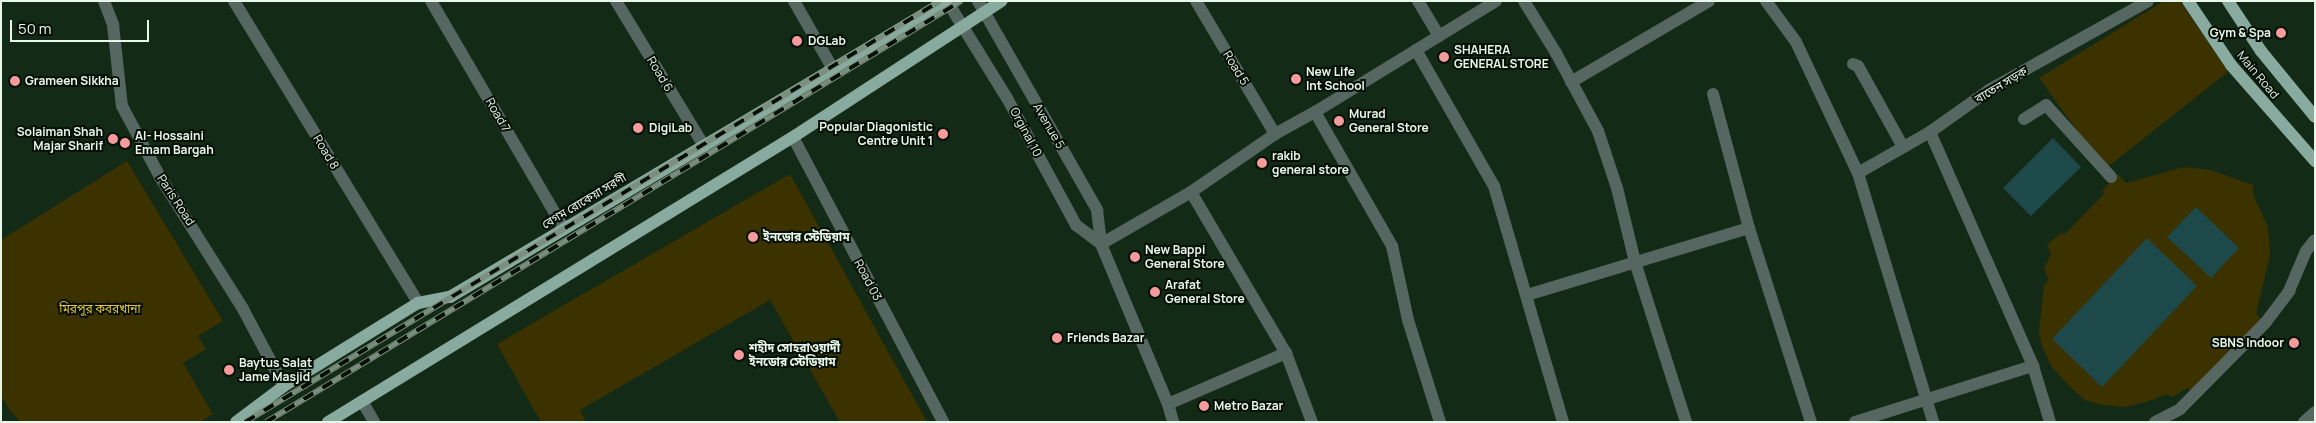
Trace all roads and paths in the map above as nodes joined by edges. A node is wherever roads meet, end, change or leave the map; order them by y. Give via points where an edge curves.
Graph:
1 (104, 1) edge
2 (234, 1) edge
3 (431, 1) edge
4 (616, 1) edge
5 (794, 1) edge
6 (947, 1) edge
7 (1002, 1) edge
8 (1196, 1) edge
9 (1418, 1) edge
10 (1496, 1) edge
11 (1524, 1) edge
12 (1709, 1) edge
13 (1766, 1) edge
14 (2148, 1) edge
15 (2188, 1) edge
16 (2228, 1) edge
17 (981, 7) edge
18 (962, 26) junction
19 (1439, 36) junction
20 (1416, 50) junction
21 (1853, 64) dead end
22 (833, 69) junction
23 (1571, 82) junction
24 (1713, 94) dead end
25 (1316, 112) junction
26 (2315, 117) edge
27 (2024, 119) dead end
28 (1930, 132) junction
29 (1275, 134) junction
30 (793, 137) junction
31 (704, 146) junction
32 (1903, 146) junction
33 (2315, 161) edge
34 (1858, 173) junction
35 (2111, 177) dead end
36 (1191, 192) junction
37 (1749, 228) junction
38 (564, 229) junction
39 (2315, 240) edge
40 (1101, 244) junction
41 (1635, 262) junction
42 (1527, 295) junction
43 (418, 303) junction
44 (1286, 353) junction
45 (2033, 366) junction
46 (284, 386) junction
47 (1926, 400) junction
48 (362, 401) junction
49 (1168, 404) junction
50 (2315, 412) edge
51 (236, 422) edge
52 (328, 422) edge
53 (374, 422) edge
54 (943, 422) edge
55 (1173, 422) edge
56 (1312, 422) edge
57 (1440, 422) edge
58 (1563, 422) edge
59 (1686, 422) edge
60 (1810, 422) edge
61 (1855, 422) edge
62 (1932, 422) edge
63 (2050, 422) edge
64 (2155, 422) edge
65 (2304, 422) edge

1 - 46 street, Paris Road via 113,25 122,106 160,177 244,309
2 - 43 street, Road 8
3 - 38 street, Road 7
4 - 31 street, Road 6
5 - 22 street
6 - 18 street, Orginal 10
6 - 22 main road, বেগম রোকেয়া সরণী
7 - 17 main road
8 - 29 street, Road 5
9 - 19 street
10 - 19 street
11 - 23 street
12 - 23 street
13 - 34 street via 1796,42
14 - 28 street, বাতেন সড়ক via 1989,90
15 - 33 main road, Main Road via 2231,65
16 - 26 main road, Main Road via 2261,51
17 - 18 main road
17 - 40 street, Avenue 5 via 1097,210
18 - 30 main road
18 - 40 street, Orginal 10 via 1007,98 1076,225
19 - 20 street
20 - 25 street
20 - 42 street via 1494,186
21 - 32 street via 1858,66
22 - 31 main road, বেগম রোকেয়া সরণী
23 - 41 street via 1598,131 1617,188
24 - 37 street
25 - 29 street
25 - 57 street via 1392,246 1408,320
27 - 35 street via 2046,105
28 - 32 street, বাতেন সড়ক
28 - 45 street
29 - 36 street
30 - 48 main road
30 - 54 street, Road 03
31 - 38 main road, বেগম রোকেয়া সরণী
32 - 34 street, বাতেন সড়ক
34 - 47 street
36 - 40 street
36 - 44 street
37 - 41 street
37 - 60 street
38 - 43 main road, বেগম রোকেয়া সরণী via 450,297
39 - 64 street via 2306,251 2289,291 2266,322 2180,409
40 - 49 street, Avenue 5
41 - 42 street
41 - 59 street
42 - 58 street
43 - 46 main road, বেগম রোকেয়া সরণী
44 - 49 street
44 - 56 street
45 - 47 street
45 - 63 street
46 - 51 main road, বেগম রোকেয়া সরণী
47 - 61 street
47 - 62 street
48 - 52 main road
48 - 53 street
49 - 55 street, Avenue 5
50 - 65 street

